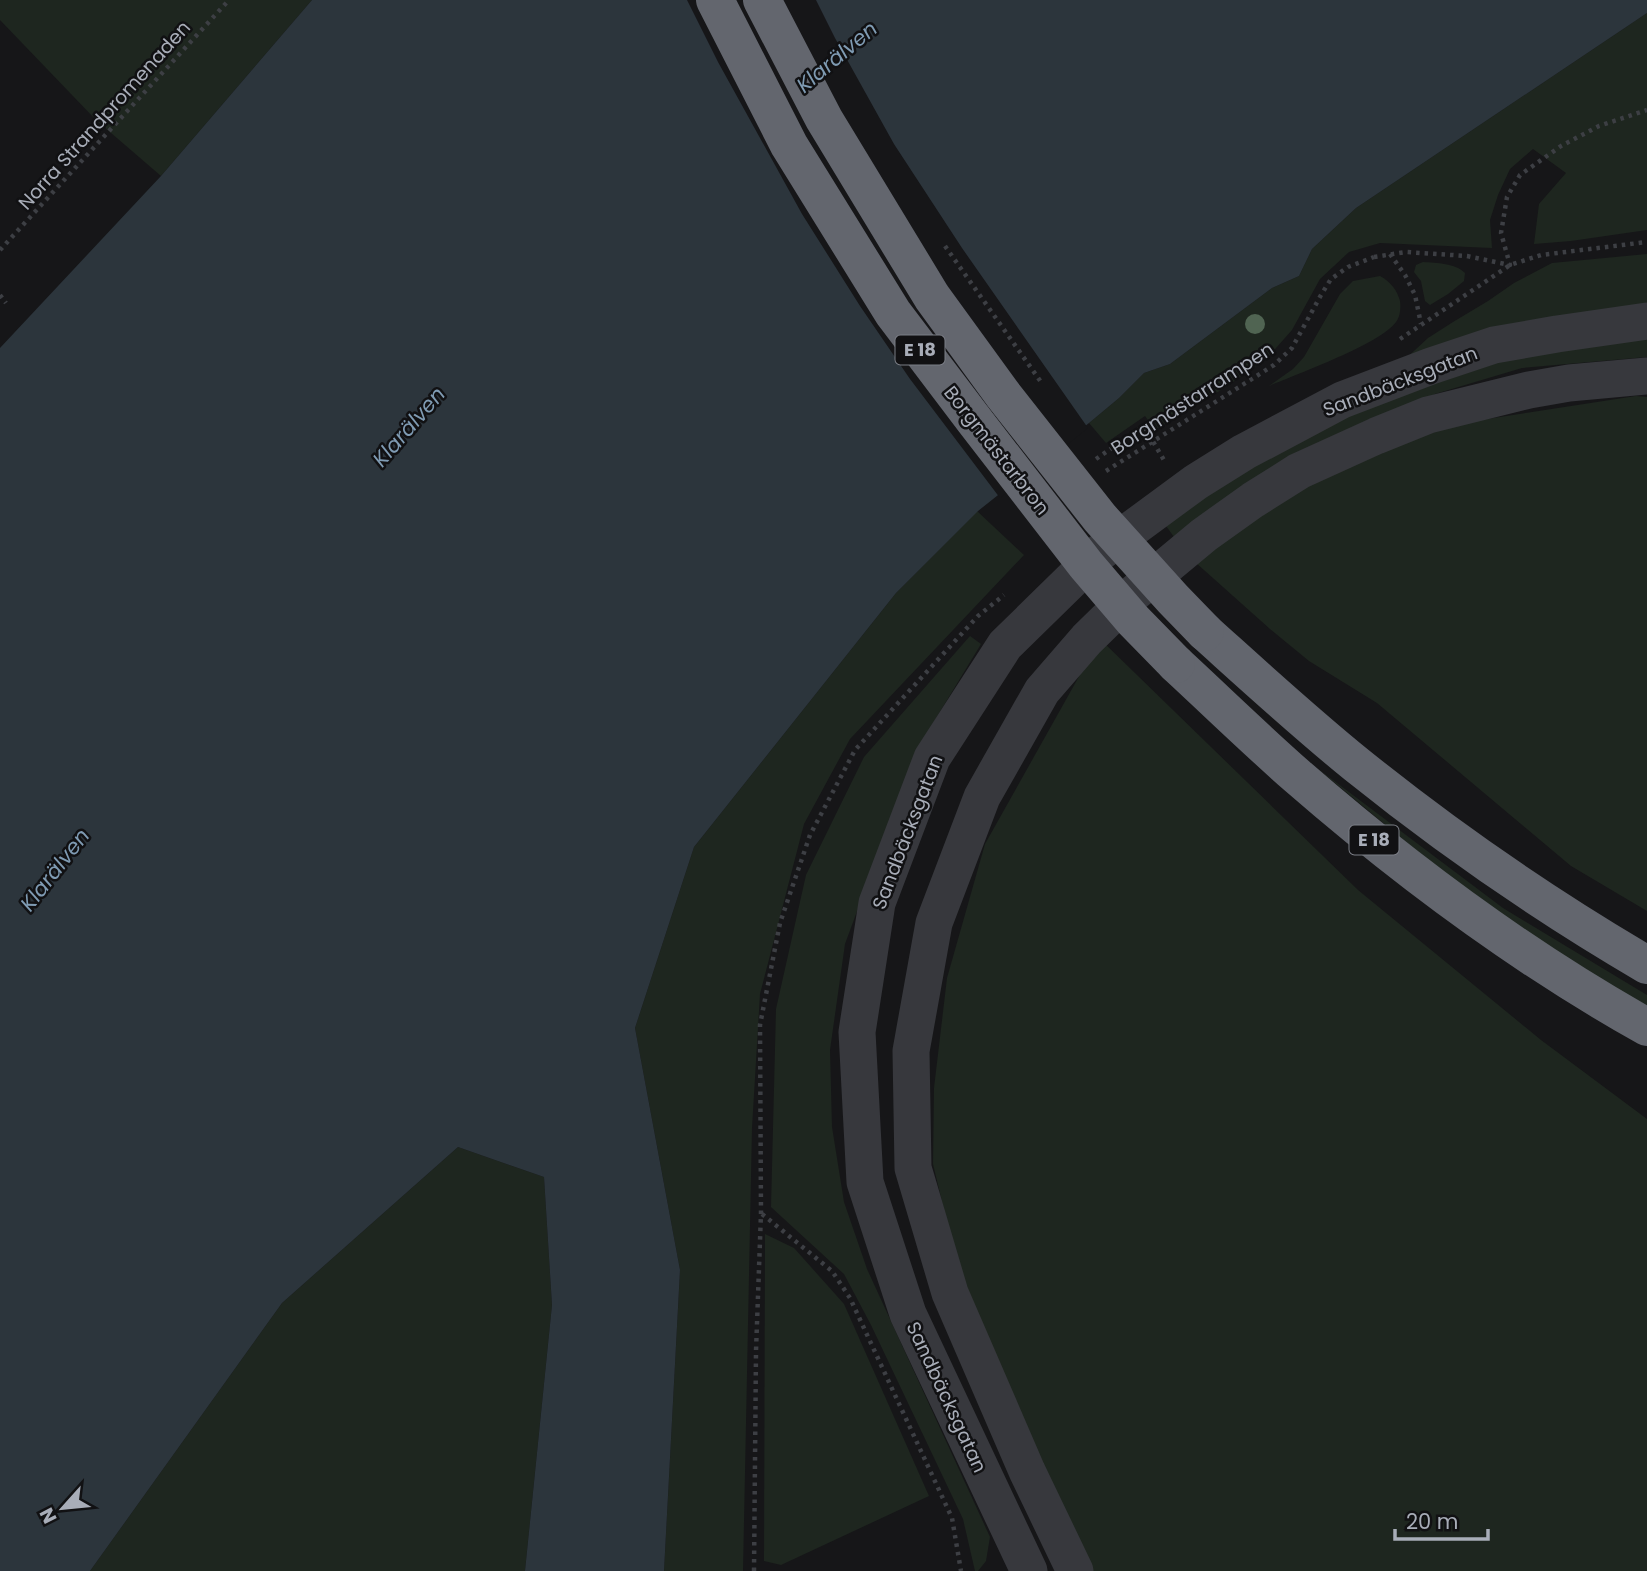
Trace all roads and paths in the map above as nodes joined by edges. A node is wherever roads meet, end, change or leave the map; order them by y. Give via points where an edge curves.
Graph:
1 (229, 0) edge
2 (715, 0) edge
3 (762, 0) edge
4 (1647, 110) edge
5 (940, 239) dead end
6 (0, 250) edge
7 (1390, 254) junction
8 (0, 295) edge
9 (6, 303) dead end
10 (1647, 321) edge
11 (1421, 324) dead end
12 (1647, 376) edge
13 (1046, 389) dead end
14 (1089, 449) dead end
15 (1096, 459) junction
16 (1165, 462) dead end
17 (1105, 472) junction
18 (1111, 478) dead end
19 (1647, 965) edge
20 (1590, 994) junction
21 (1647, 1027) edge
22 (1647, 1054) edge
23 (761, 1213) dead end
24 (961, 1571) edge
25 (1029, 1571) edge
26 (1075, 1571) edge

1 - 6 path, Norra Strandpromenaden
2 - 20 highway, Borgmästarbron / E 18, bridge via 789,145 893,313 1133,620 1296,775 1394,856
3 - 19 highway, Borgmästarbron / E 18, bridge via 824,119 932,297 1100,517 1173,599 1358,766 1466,848
4 - 7 path, Borgmästarrampen via 1599,125 1520,175 1507,197 1501,233 1510,265 1467,256
5 - 13 path
7 - 11 path via 1415,295
7 - 17 path, Borgmästarrampen, bridge via 1348,267 1331,279 1292,348 1274,365
8 - 9 path
10 - 25 street, Sandbäcksgatan via 1494,345 1342,400 1244,452 1098,554 1005,645 932,758 877,903 858,1032 865,1182 908,1314
12 - 26 street via 1529,390 1428,415 1287,478 1204,535 1087,639 1042,691 982,796 934,923 911,1051 913,1168 950,1293
14 - 15 path
15 - 16 path via 1144,426
15 - 17 path
17 - 18 path, bridge
20 - 21 highway, E 18
20 - 22 highway
23 - 24 path via 832,1271 850,1298 953,1518

